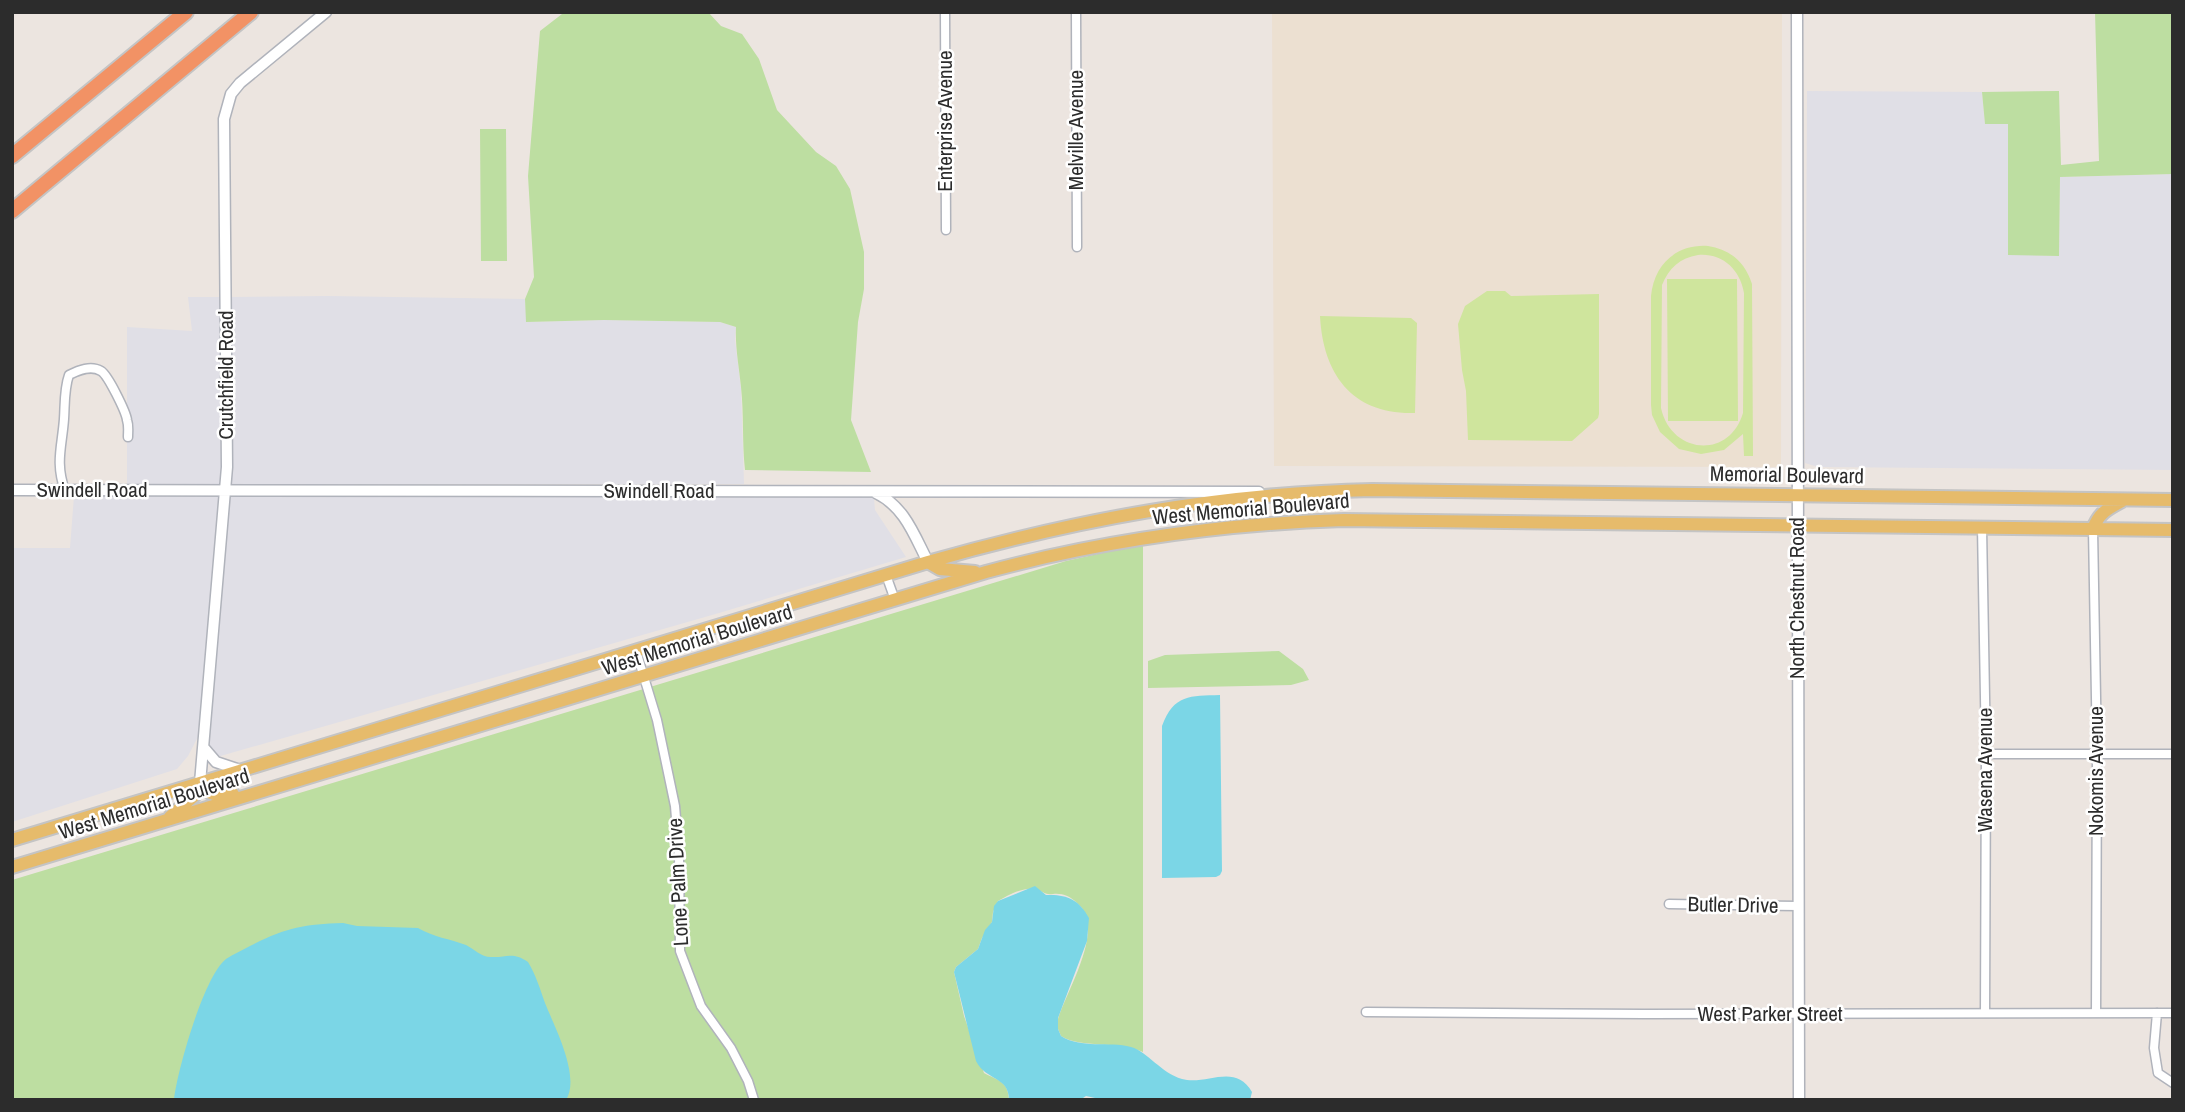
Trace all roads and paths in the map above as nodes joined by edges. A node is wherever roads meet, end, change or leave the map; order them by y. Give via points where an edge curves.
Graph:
1 (186, 12) edge
2 (251, 12) edge
3 (326, 12) edge
4 (945, 12) edge
5 (1076, 12) edge
6 (1797, 12) edge
7 (12, 156) edge
8 (12, 211) edge
9 (946, 230) dead end
10 (1077, 247) dead end
11 (128, 437) dead end
12 (226, 489) junction
13 (12, 490) edge
14 (1402, 490) joint
15 (65, 491) junction
16 (872, 491) junction
17 (916, 491) junction
18 (1305, 492) junction
19 (1797, 494) junction
20 (2126, 499) junction
21 (2173, 500) edge
22 (906, 518) junction
23 (1796, 524) junction
24 (1982, 527) junction
25 (2093, 529) junction
26 (2173, 530) edge
27 (928, 562) junction
28 (986, 572) junction
29 (886, 575) junction
30 (895, 600) junction
31 (636, 651) junction
32 (643, 676) junction
33 (204, 747) junction
34 (1986, 754) junction
35 (2097, 754) junction
36 (2173, 754) edge
37 (241, 771) junction
38 (201, 783) junction
39 (241, 797) junction
40 (164, 821) junction
41 (12, 840) edge
42 (12, 867) edge
43 (1668, 904) dead end
44 (1798, 906) junction
45 (1366, 1012) dead end
46 (1985, 1013) junction
47 (2096, 1013) junction
48 (2157, 1013) junction
49 (2173, 1013) edge
50 (1798, 1014) junction
51 (2173, 1083) edge
52 (754, 1100) edge
53 (1798, 1100) edge

1 - 7 highway
2 - 8 highway
3 - 12 street, Crutchfield Road via 240,83 231,94 224,119
4 - 9 street, Enterprise Avenue
5 - 10 street, Melville Avenue
6 - 19 street, North Chestnut Road
11 - 15 street via 125,413 105,373 81,369 69,375 58,454
12 - 15 street, Swindell Road
12 - 16 street, Swindell Road
12 - 33 street, Crutchfield Road
13 - 15 street, Swindell Road
14 - 18 main road, West Memorial Boulevard
14 - 19 main road, Memorial Boulevard
16 - 17 street, Swindell Road
16 - 22 street via 888,499
17 - 18 street, Swindell Road
17 - 22 street via 905,501
18 - 27 main road, West Memorial Boulevard via 1103,518
19 - 20 main road, Memorial Boulevard
19 - 23 street, North Chestnut Road
20 - 21 main road, Memorial Boulevard
20 - 25 main road via 2104,510
22 - 27 street
23 - 24 main road
23 - 28 main road, West Memorial Boulevard via 1279,523 1158,535
23 - 44 street, North Chestnut Road
24 - 25 main road
24 - 34 street, Wasena Avenue
25 - 26 main road
25 - 35 street, Nokomis Avenue
27 - 28 main road via 953,572
27 - 29 main road, West Memorial Boulevard
28 - 30 main road, West Memorial Boulevard
29 - 30 street
29 - 31 main road, West Memorial Boulevard
30 - 32 main road, West Memorial Boulevard
31 - 32 street, Lone Palm Drive
31 - 37 main road, West Memorial Boulevard
32 - 39 main road, West Memorial Boulevard
32 - 52 street, Lone Palm Drive via 675,806 680,951 701,1006 740,1064
33 - 37 street via 216,762
33 - 38 street, Crutchfield Road
34 - 35 street
34 - 46 street, Wasena Avenue
35 - 36 street
35 - 47 street, Nokomis Avenue
37 - 38 main road, West Memorial Boulevard
38 - 39 main road via 212,794
38 - 40 main road via 196,794
38 - 41 main road
39 - 40 main road, West Memorial Boulevard
40 - 42 main road, West Memorial Boulevard
43 - 44 street, Butler Drive
44 - 50 street, North Chestnut Road
45 - 50 street, West Parker Street
46 - 47 street, West Parker Street
46 - 50 street, West Parker Street
47 - 48 street, West Parker Street
48 - 49 street, West Parker Street
48 - 51 street via 2154,1048 2158,1073
50 - 53 street, North Chestnut Road

